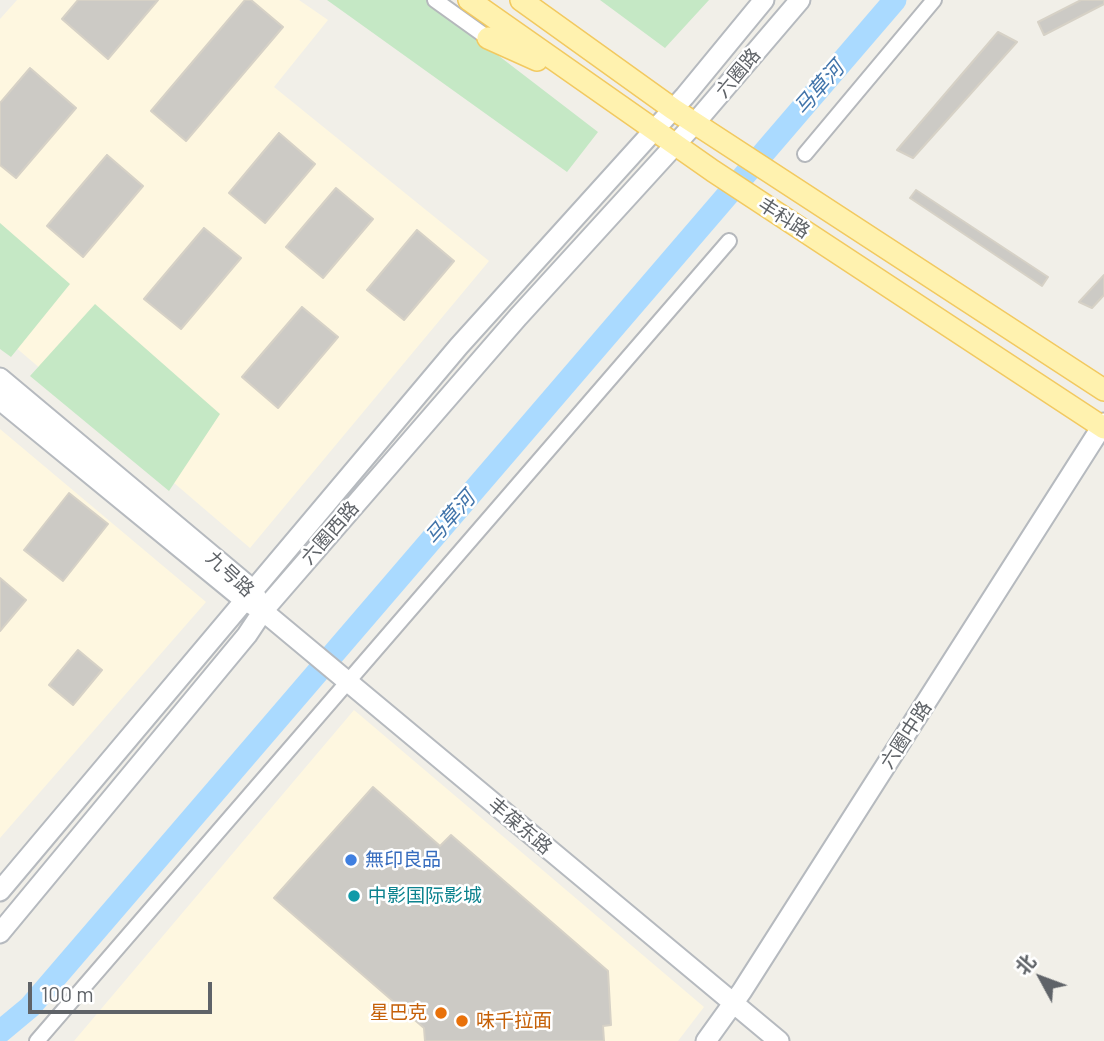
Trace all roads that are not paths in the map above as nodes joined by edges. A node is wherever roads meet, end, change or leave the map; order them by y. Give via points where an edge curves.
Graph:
1 (435, 0) edge
2 (469, 0) edge
3 (522, 0) edge
4 (765, 0) edge
5 (800, 0) edge
6 (934, 0) edge
7 (488, 38) joint
8 (578, 78) junction
9 (673, 109) junction
10 (695, 123) junction
11 (653, 130) junction
12 (674, 144) junction
13 (805, 154) dead end
14 (729, 241) dead end
15 (0, 378) edge
16 (1104, 390) edge
17 (0, 400) edge
18 (1103, 426) edge
19 (247, 594) junction
20 (263, 611) junction
21 (345, 679) junction
22 (0, 891) edge
23 (0, 933) edge
24 (733, 1004) junction
25 (37, 1041) edge
26 (705, 1041) edge
27 (779, 1041) edge

1 - 7 street
2 - 8 main road, 丰科路
3 - 9 main road, 丰科路
4 - 9 main road, 六圈路
5 - 10 main road, 六圈路
6 - 13 street
7 - 8 main road
8 - 11 main road, 丰科路
9 - 10 main road, 丰科路
9 - 11 main road, 六圈路
10 - 12 main road, 六圈路
10 - 16 main road, 丰科路
11 - 12 main road, 丰科路
11 - 19 main road, 六圈西路 via 459,346
12 - 18 main road, 丰科路
12 - 20 main road, 六圈西路
14 - 21 street
15 - 19 main road, 九号路
17 - 19 main road, 九号路
18 - 24 main road, 六圈中路
19 - 20 main road, 九号路
19 - 22 main road, 六圈西路 via 230,622
20 - 21 main road, 丰葆东路
20 - 23 main road, 六圈西路
21 - 24 main road, 丰葆东路
21 - 25 street
24 - 26 main road, 六圈中路
24 - 27 main road, 丰葆东路

